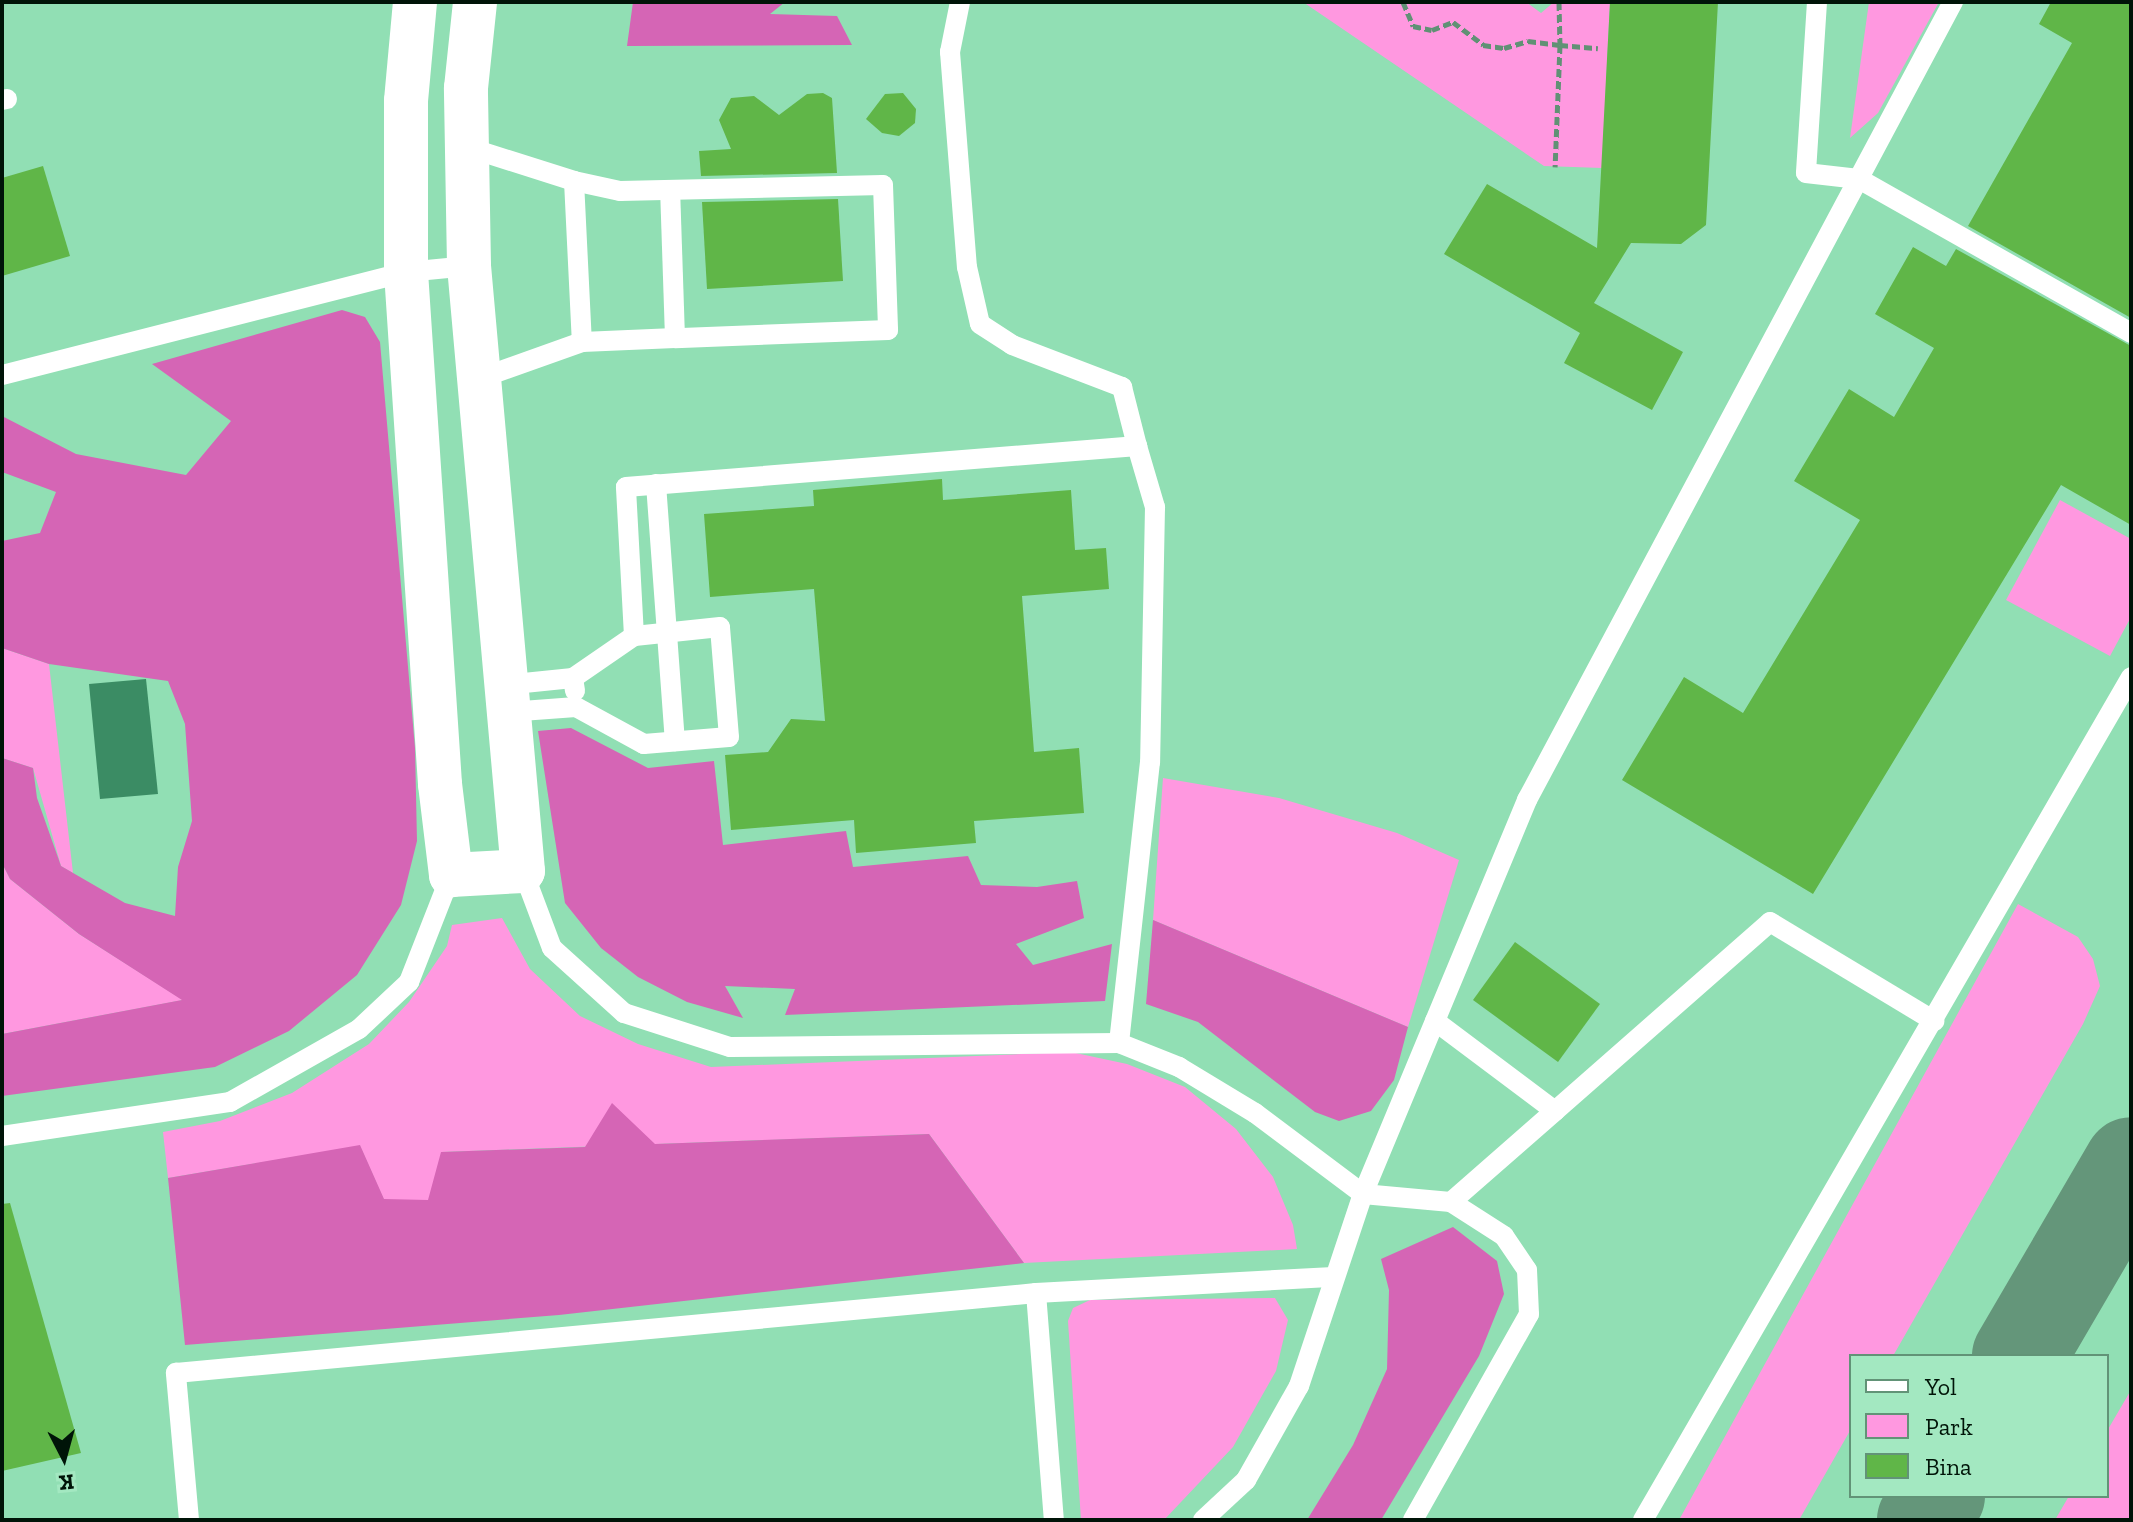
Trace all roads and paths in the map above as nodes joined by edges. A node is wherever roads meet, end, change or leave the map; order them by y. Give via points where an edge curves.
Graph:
1 (415, 2) edge
2 (475, 2) edge
3 (960, 2) edge
4 (1403, 2) edge
5 (1559, 2) edge
6 (1817, 2) edge
7 (1953, 2) edge
8 (1560, 45) junction
9 (1598, 48) dead end
10 (467, 147) junction
11 (1555, 167) dead end
12 (1859, 179) junction
13 (574, 181) junction
14 (670, 190) junction
15 (469, 266) junction
16 (406, 272) junction
17 (2131, 333) edge
18 (675, 338) junction
19 (582, 342) junction
20 (2, 375) edge
21 (478, 379) junction
22 (1137, 446) junction
23 (656, 484) junction
24 (667, 632) junction
25 (634, 636) junction
26 (2131, 677) edge
27 (573, 678) junction
28 (506, 699) junction
29 (576, 707) junction
30 (675, 741) junction
31 (523, 871) junction
32 (451, 875) junction
33 (1435, 1021) junction
34 (1934, 1021) junction
35 (1119, 1043) junction
36 (1555, 1111) junction
37 (2, 1136) edge
38 (1363, 1194) junction
39 (1451, 1202) junction
40 (1334, 1277) junction
41 (1036, 1293) junction
42 (189, 1520) edge
43 (1054, 1520) edge
44 (1203, 1520) edge
45 (1413, 1520) edge
46 (1643, 1520) edge

1 - 16 street via 406,101
2 - 10 street via 466,88
3 - 22 lane via 950,52 967,267 980,324 1012,345 1122,387
4 - 8 path via 1413,26 1432,30 1453,22 1483,45 1504,48 1528,41
5 - 8 path
6 - 12 lane via 1806,173
7 - 12 lane
8 - 9 path
8 - 11 path
10 - 13 lane
10 - 15 street
12 - 17 lane
12 - 33 lane via 1527,800
13 - 14 lane via 620,191
13 - 19 lane
14 - 18 lane
14 - 18 lane via 883,185 884,200 888,330
15 - 16 lane
15 - 21 street
16 - 20 lane
16 - 32 street via 439,769
18 - 19 lane
19 - 21 lane
21 - 28 street
22 - 23 lane
22 - 35 lane via 1155,507 1150,762
23 - 24 lane
23 - 25 lane via 626,487
24 - 25 lane
24 - 30 lane
24 - 30 lane via 720,627 729,737
25 - 27 lane
26 - 34 lane
27 - 28 lane
27 - 29 lane
28 - 29 lane
28 - 31 street
29 - 30 lane via 644,744
31 - 32 street
31 - 35 lane via 552,948 624,1013 730,1047
32 - 37 lane via 409,982 359,1029 230,1102
33 - 36 lane
33 - 38 lane
34 - 36 lane via 1770,922
34 - 46 lane
35 - 38 lane via 1179,1067 1255,1113
36 - 39 lane
38 - 39 lane
38 - 40 lane
39 - 45 lane via 1504,1236 1527,1270 1529,1314
40 - 41 lane
40 - 44 lane via 1299,1386 1246,1480
41 - 42 lane via 176,1373
41 - 43 lane

